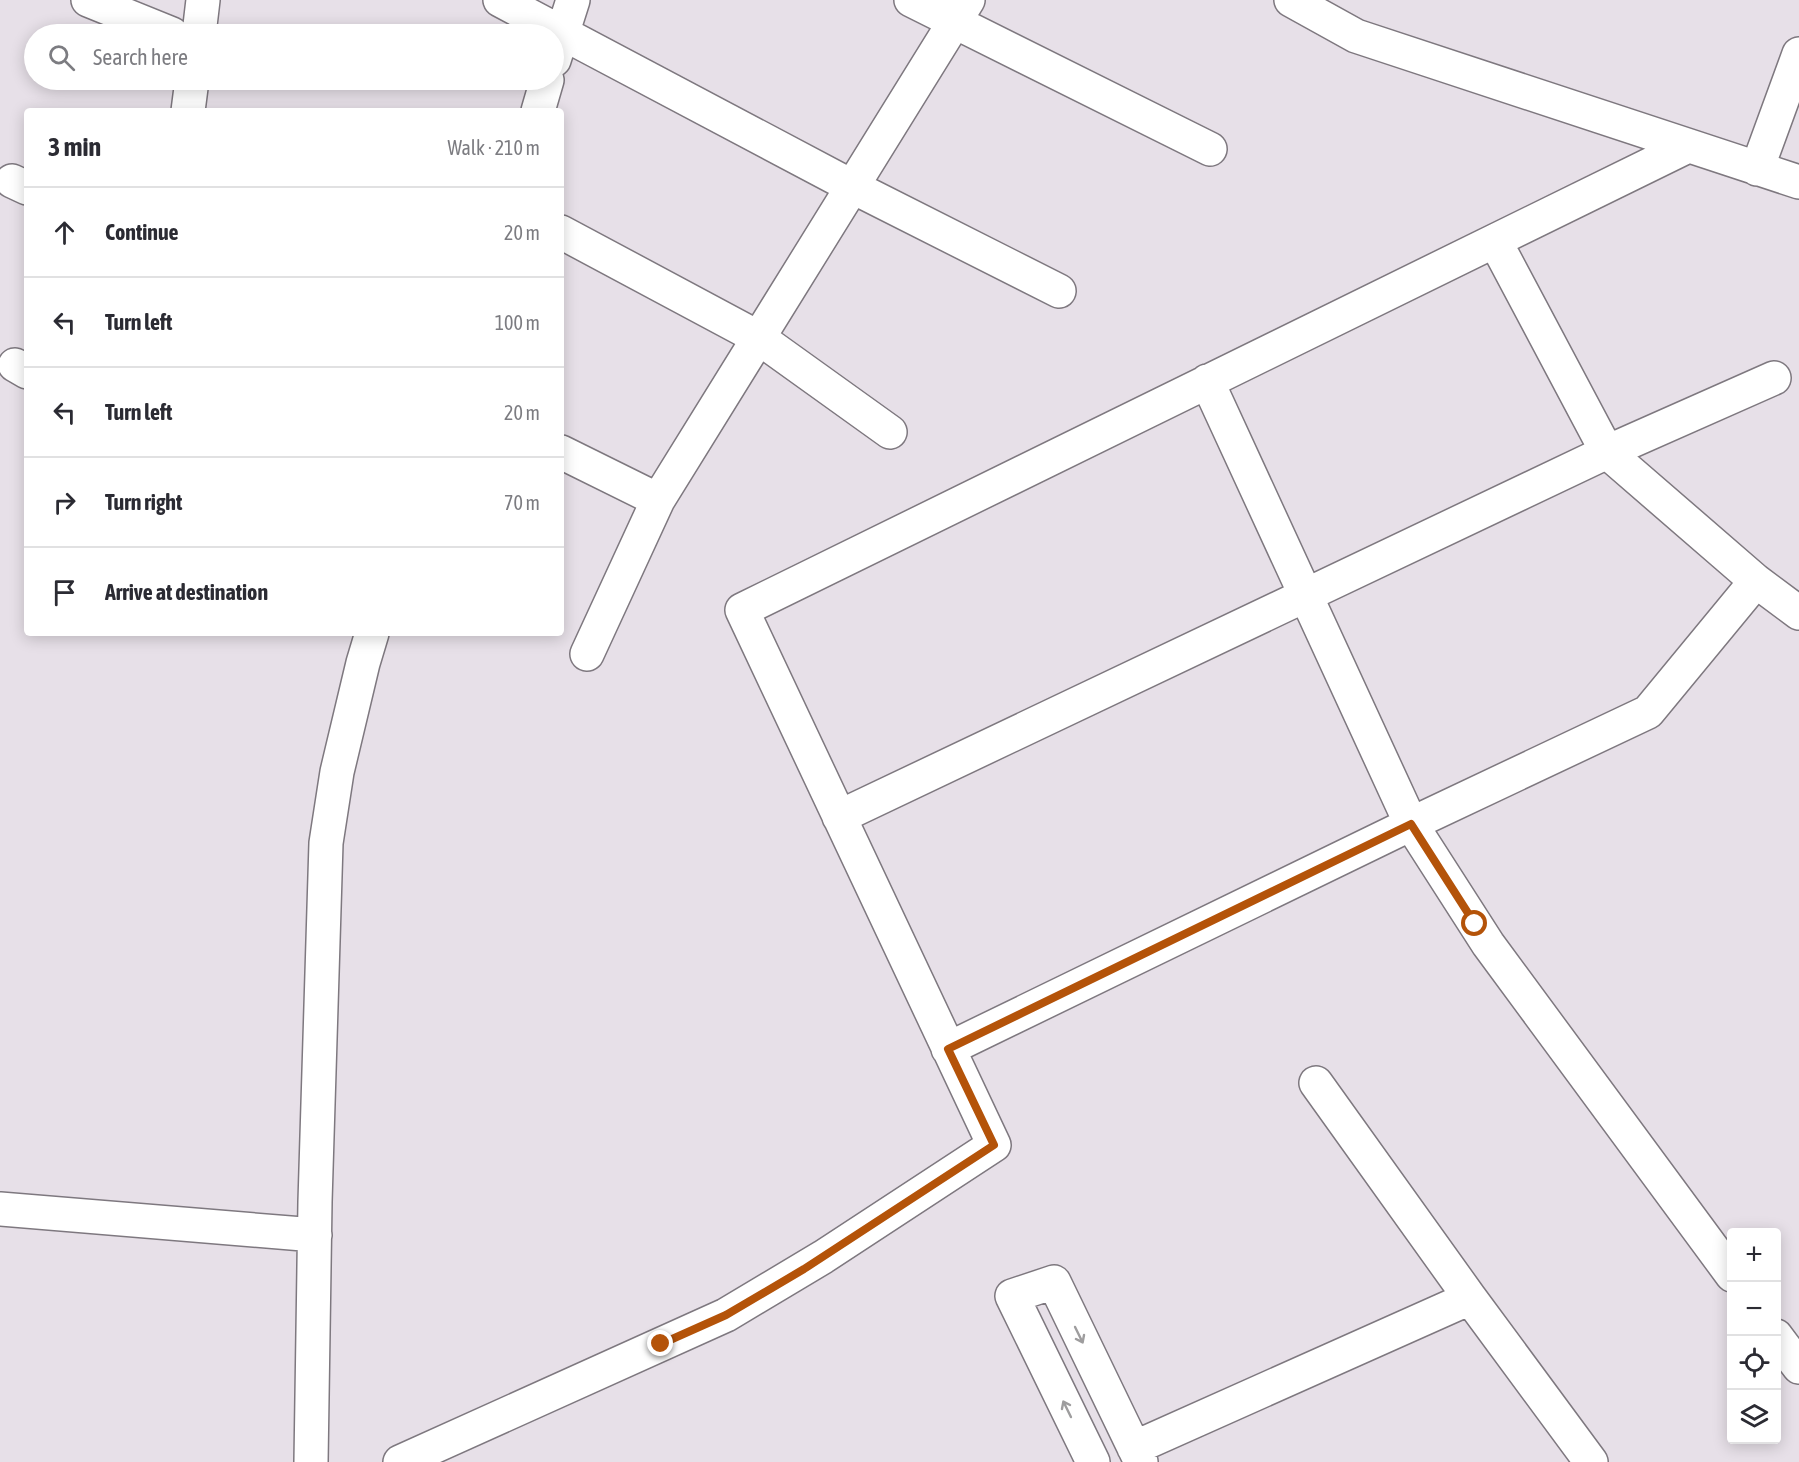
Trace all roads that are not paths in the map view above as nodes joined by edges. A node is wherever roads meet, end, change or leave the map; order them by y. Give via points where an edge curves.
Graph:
1 (88, 0) edge
2 (203, 0) edge
3 (500, 0) edge
4 (573, 0) edge
5 (911, 0) edge
6 (1291, 0) edge
7 (962, 11) edge
8 (147, 24) edge
9 (200, 24) edge
10 (530, 24) edge
11 (564, 28) edge
12 (564, 49) edge
13 (1799, 54) edge
14 (191, 90) edge
15 (544, 90) edge
16 (188, 108) edge
17 (538, 108) edge
18 (1688, 146) junction
19 (1210, 149) dead end
20 (1757, 169) junction
21 (1799, 183) edge
22 (852, 187) junction
23 (564, 234) edge
24 (1495, 241) junction
25 (1059, 291) dead end
26 (759, 338) junction
27 (1774, 378) dead end
28 (1208, 381) junction
29 (890, 432) dead end
30 (1607, 452) junction
31 (564, 453) edge
32 (658, 500) junction
33 (1756, 580) junction
34 (1306, 595) junction
35 (1799, 612) edge
36 (371, 636) edge
37 (587, 654) dead end
38 (839, 817) junction
39 (1411, 824) junction
40 (948, 1049) junction
41 (1316, 1083) dead end
42 (0, 1209) edge
43 (315, 1235) junction
44 (1727, 1270) edge
45 (1470, 1298) junction
46 (1781, 1343) edge
47 (1799, 1367) edge
48 (1138, 1455) edge
49 (311, 1462) edge
50 (400, 1462) edge
51 (1093, 1462) edge
52 (1591, 1462) edge

1 - 8 street
2 - 9 street
3 - 10 street
4 - 11 street
5 - 7 street
6 - 18 street via 1356,36
7 - 19 street
7 - 22 street
12 - 22 street
13 - 20 street
14 - 16 street
15 - 17 street
18 - 20 street
18 - 24 street
20 - 21 street
22 - 25 street
22 - 26 street
23 - 26 street
24 - 28 street
24 - 30 street
26 - 29 street
26 - 32 street
27 - 30 street
28 - 34 street
28 - 38 street via 742,610
30 - 33 street
30 - 34 street
31 - 32 street
32 - 37 street
33 - 35 street
33 - 39 street via 1648,712
34 - 38 street
34 - 39 street
36 - 43 street via 337,772 326,843
38 - 40 street
39 - 40 street
39 - 44 street via 1488,944
40 - 50 street via 994,1145 726,1315
41 - 45 street
42 - 43 street
43 - 49 street
45 - 48 street
45 - 52 street
46 - 47 street
51 -> 48 street via 1012,1296 1054,1282

